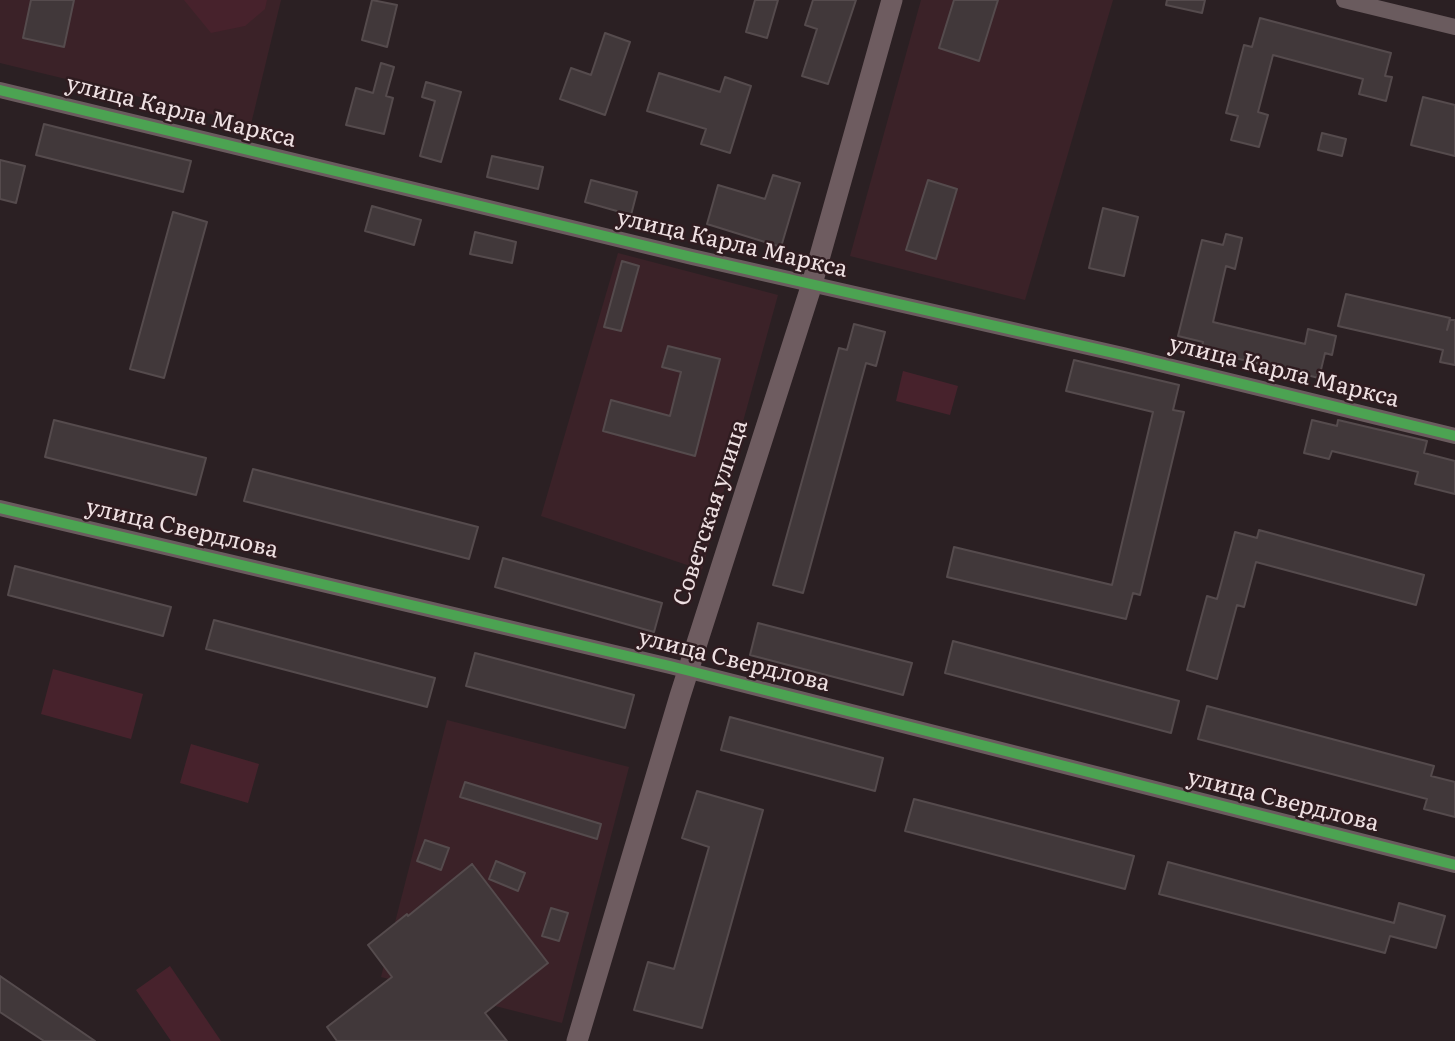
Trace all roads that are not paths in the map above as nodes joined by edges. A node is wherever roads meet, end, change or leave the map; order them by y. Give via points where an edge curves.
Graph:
1 (892, 0) edge
2 (1344, 0) edge
3 (1455, 27) edge
4 (0, 90) edge
5 (812, 284) junction
6 (1455, 436) edge
7 (0, 508) edge
8 (688, 671) junction
9 (1455, 865) edge
10 (577, 1041) edge

1 - 5 street, Советская улица
2 - 3 street
4 - 5 street, улица Карла Маркса
5 - 6 street, улица Карла Маркса
5 - 8 street, Советская улица
7 - 8 street, улица Свердлова
8 - 9 street, улица Свердлова
8 - 10 street, Советская улица

